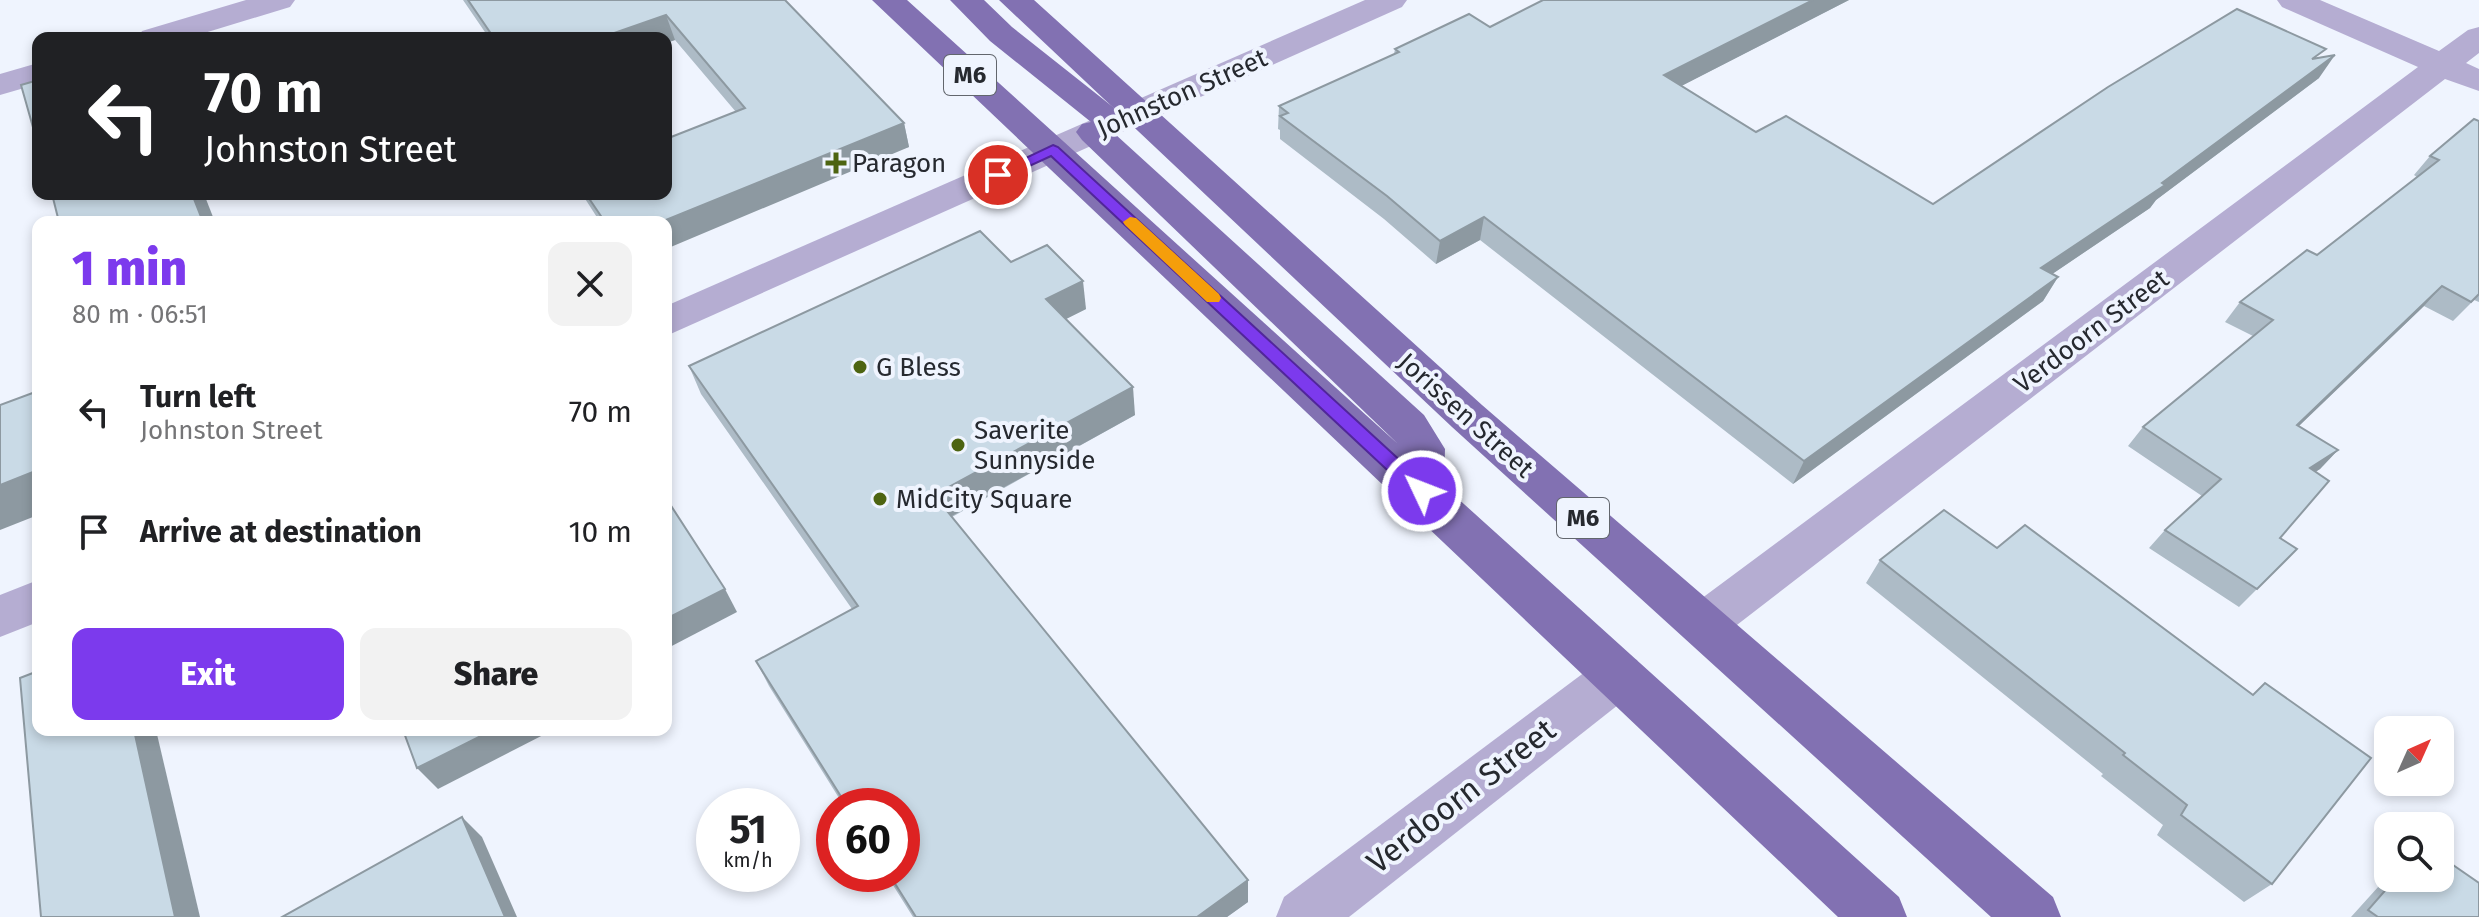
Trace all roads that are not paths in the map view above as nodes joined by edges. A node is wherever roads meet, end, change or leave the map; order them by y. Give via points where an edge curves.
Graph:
1 (279, 0) edge
2 (888, 0) edge
3 (966, 0) edge
4 (1015, 0) edge
5 (1391, 0) edge
6 (2293, 0) edge
7 (174, 32) edge
8 (2479, 37) edge
9 (2442, 65) junction
10 (32, 75) edge
11 (2479, 81) edge
12 (0, 85) edge
13 (1115, 123) junction
14 (1053, 150) junction
15 (672, 319) edge
16 (1422, 491) junction
17 (32, 603) edge
18 (0, 617) edge
19 (1703, 624) junction
20 (1619, 675) junction
21 (1304, 917) edge
22 (1879, 917) edge
23 (2033, 917) edge

1 - 7 street
2 - 14 main road, M6
3 - 13 main road
4 - 13 main road, Jorissen Street / M6
5 - 13 street, Johnston Street
6 - 9 street
8 - 9 street, Verdoorn Street
9 - 11 street
9 - 19 street, Verdoorn Street
10 - 12 street
13 - 14 street, Johnston Street
13 - 16 main road via 1409,426 1423,449
13 - 19 main road, Jorissen Street / M6 via 1467,416
14 - 15 street, Johnston Street
14 - 16 main road, M6
16 - 20 main road, M6
17 - 18 street
19 - 23 main road, Jorissen Street / M6
20 - 21 street, Verdoorn Street
20 - 22 main road, M6

